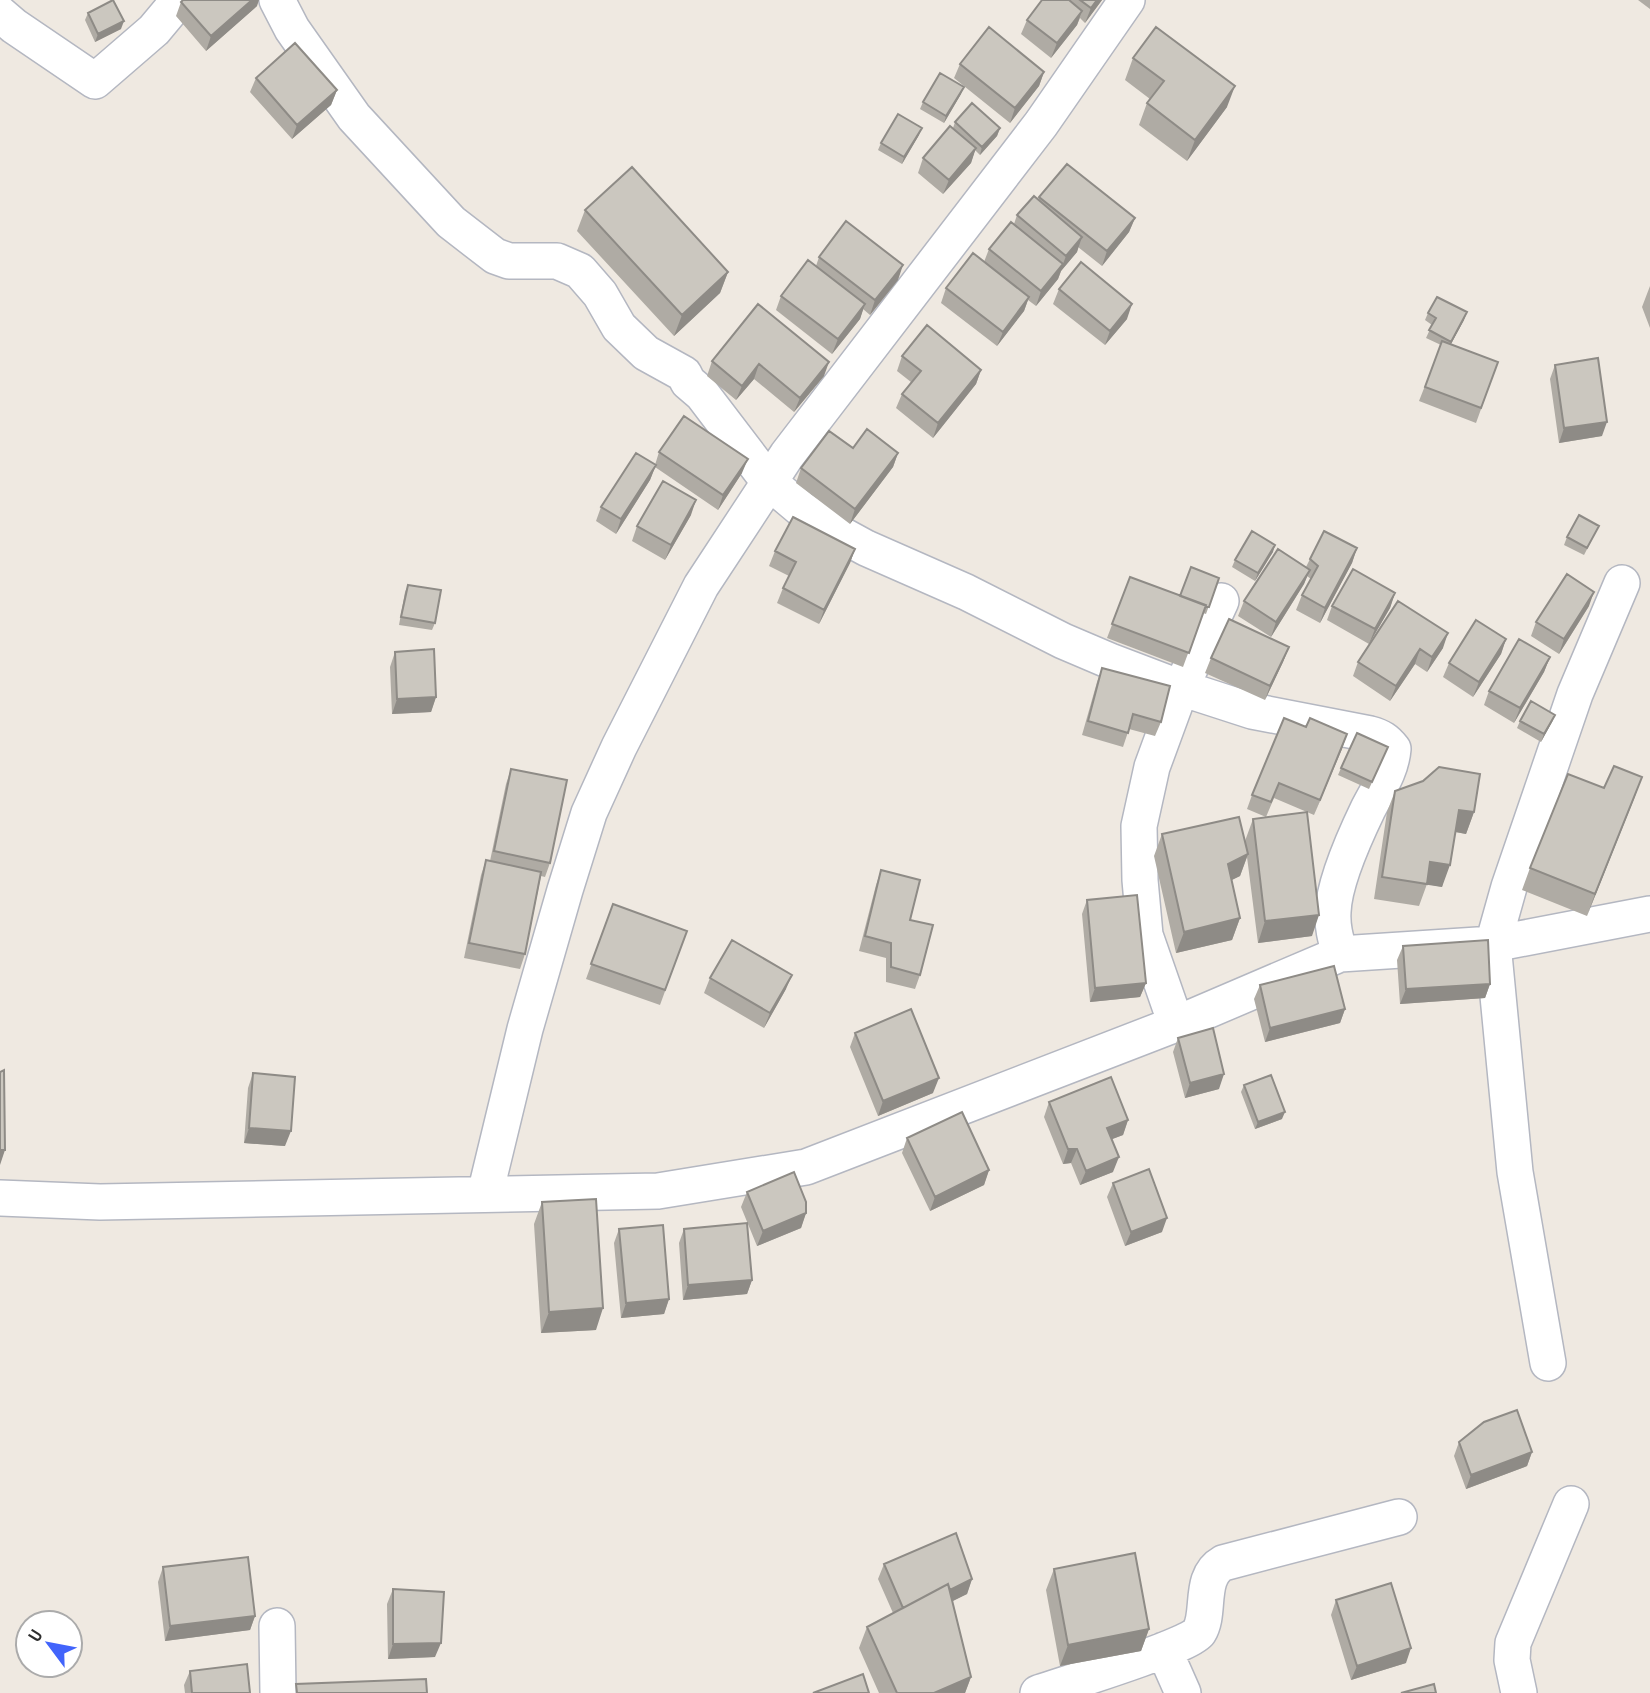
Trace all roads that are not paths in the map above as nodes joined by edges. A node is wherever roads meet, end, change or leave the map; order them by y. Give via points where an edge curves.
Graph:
1 (179, 0) edge
2 (277, 0) edge
3 (1127, 0) edge
4 (0, 14) edge
5 (769, 482) junction
6 (1622, 583) dead end
7 (1221, 601) dead end
8 (1181, 688) junction
9 (1650, 914) edge
10 (1493, 944) junction
11 (1340, 954) junction
12 (1176, 1024) junction
13 (485, 1194) junction
14 (0, 1198) edge
15 (1548, 1363) dead end
16 (1571, 1504) dead end
17 (1399, 1517) dead end
18 (277, 1626) dead end
19 (1164, 1650) junction
20 (278, 1693) edge
21 (1038, 1693) edge
22 (1183, 1693) edge
23 (1519, 1693) edge

1 - 4 street via 154,30 95,81
2 - 5 street via 292,29 355,117 451,222 495,256 509,261 557,261 580,271 600,294 618,327 646,353 684,374
3 - 5 street via 1041,124
5 - 8 street via 800,508 866,548 1063,641
5 - 13 street via 701,586 589,813 525,1029
6 - 10 street via 1575,694
7 - 8 street
8 - 11 street via 1252,711 1370,734 1383,738 1393,749 1338,886 1333,910
8 - 12 street via 1152,768 1139,826 1144,935
9 - 10 street
10 - 11 street
10 - 15 street via 1516,1172
11 - 12 street
12 - 13 street via 806,1167 658,1191
13 - 14 street via 100,1202
16 - 23 street via 1513,1643
17 - 19 street via 1219,1566 1210,1577 1198,1633
18 - 20 street
19 - 21 street
19 - 22 street

